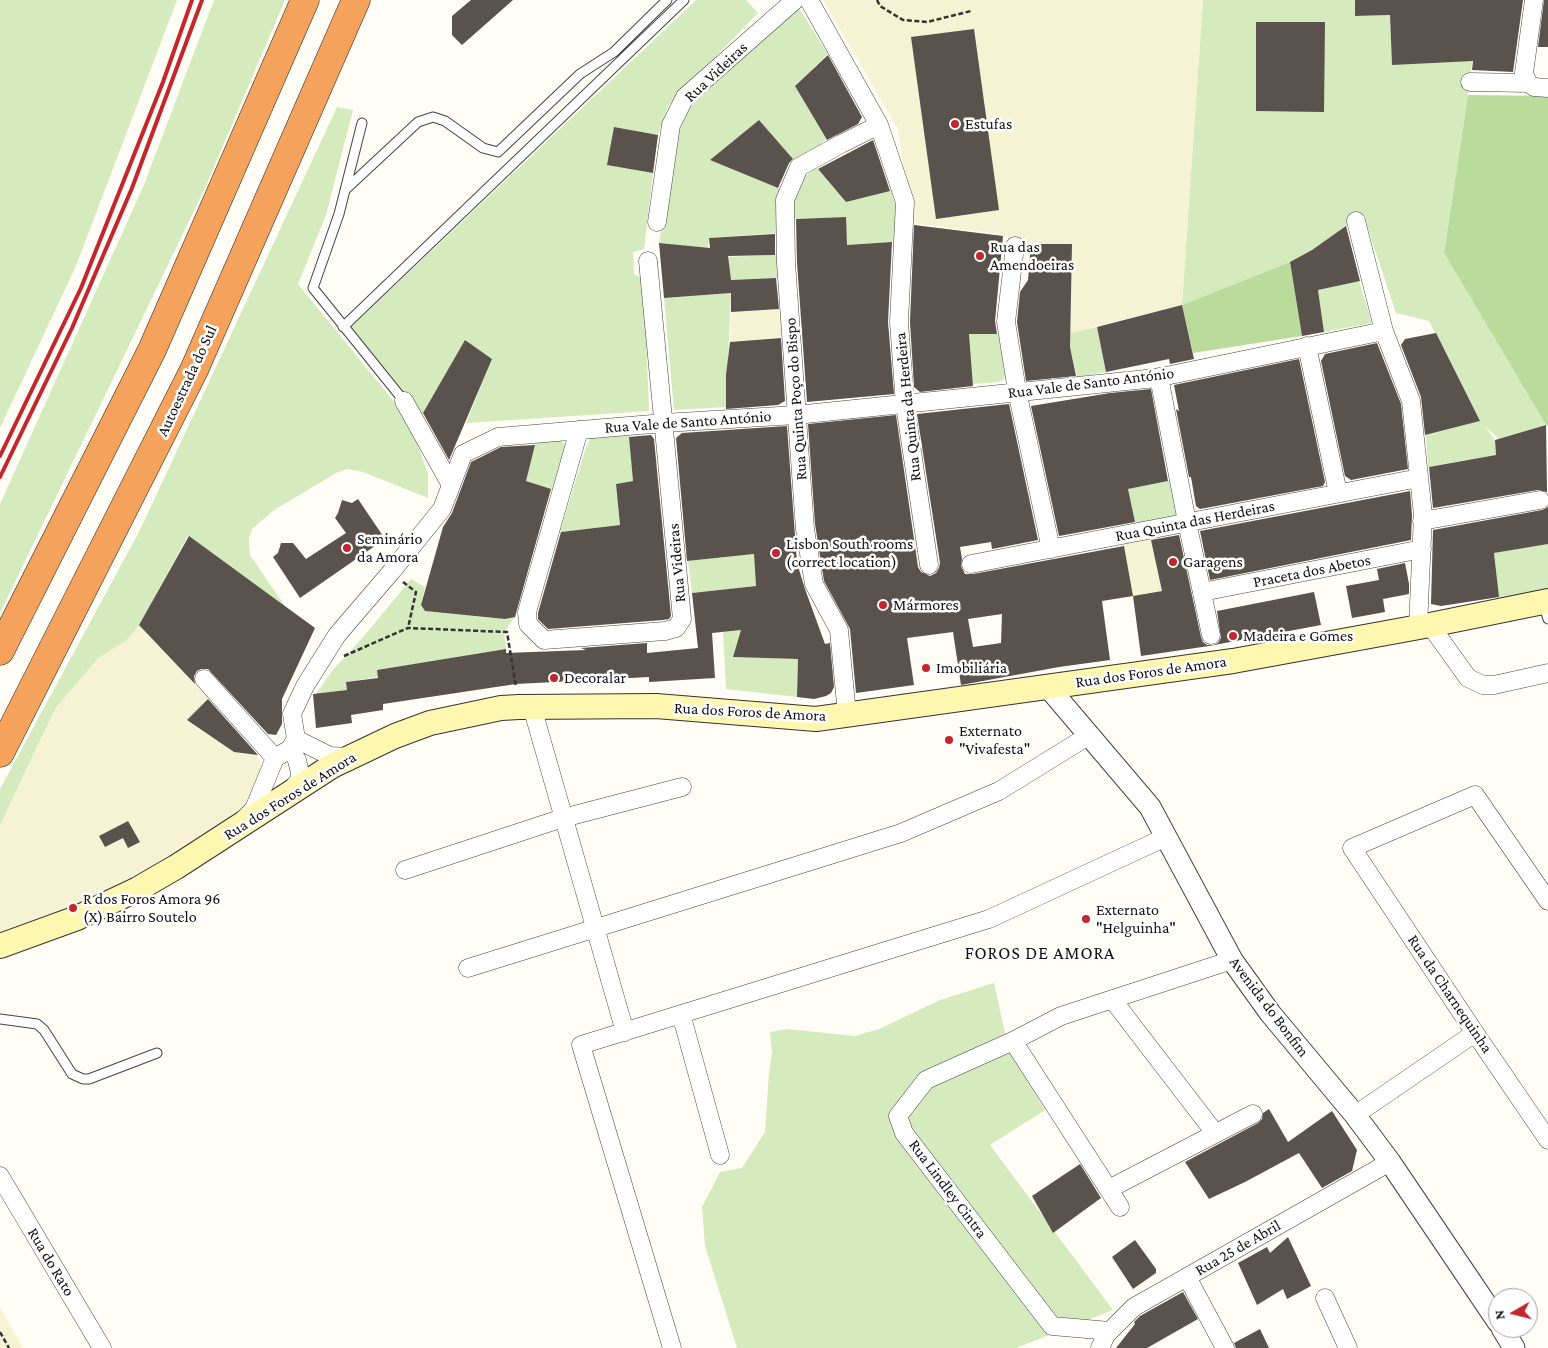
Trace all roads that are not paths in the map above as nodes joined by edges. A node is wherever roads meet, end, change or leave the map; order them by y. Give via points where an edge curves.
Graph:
1 (305, 0) edge
2 (356, 0) edge
3 (667, 0) edge
4 (684, 0) edge
5 (795, 0) edge
6 (809, 0) edge
7 (1534, 0) edge
8 (1470, 82) dead end
9 (1528, 83) junction
10 (1548, 88) edge
11 (362, 123) dead end
12 (879, 126) junction
13 (345, 190) junction
14 (1356, 221) dead end
15 (657, 222) dead end
16 (1015, 246) dead end
17 (648, 261) dead end
18 (343, 327) junction
19 (1384, 331) junction
20 (1307, 346) junction
21 (1159, 377) junction
22 (1017, 391) junction
23 (404, 401) joint
24 (905, 405) junction
25 (796, 415) junction
26 (664, 423) junction
27 (579, 430) junction
28 (1419, 478) junction
29 (451, 484) junction
30 (1338, 494) junction
31 (1540, 500) dead end
32 (1422, 520) junction
33 (1187, 522) junction
34 (1051, 549) junction
35 (1422, 549) junction
36 (971, 564) dead end
37 (929, 565) dead end
38 (1202, 592) junction
39 (1546, 608) edge
40 (1424, 626) junction
41 (1211, 635) dead end
42 (0, 651) edge
43 (1548, 673) edge
44 (204, 679) dead end
45 (1048, 687) junction
46 (525, 707) junction
47 (848, 715) junction
48 (1088, 736) junction
49 (293, 744) junction
50 (0, 753) edge
51 (351, 757) junction
52 (275, 758) junction
53 (299, 786) junction
54 (682, 787) dead end
55 (563, 818) junction
56 (233, 830) junction
57 (1166, 837) junction
58 (405, 870) dead end
59 (1548, 901) edge
60 (595, 928) junction
61 (0, 946) edge
62 (1232, 960) junction
63 (468, 968) dead end
64 (1112, 999) junction
65 (681, 1014) junction
66 (0, 1019) edge
67 (625, 1032) junction
68 (1475, 1033) junction
69 (1013, 1041) junction
70 (157, 1054) dead end
71 (1253, 1114) dead end
72 (1355, 1115) junction
73 (1215, 1133) junction
74 (1548, 1140) edge
75 (720, 1155) dead end
76 (1390, 1162) junction
77 (0, 1176) edge
78 (1109, 1189) junction
79 (1120, 1207) dead end
80 (1187, 1277) junction
81 (1325, 1298) dead end
82 (1488, 1307) edge
83 (1110, 1331) junction
84 (102, 1348) edge
85 (672, 1348) edge
86 (1100, 1348) edge
87 (1225, 1348) edge
88 (1348, 1348) edge

1 - 42 highway via 152,350
2 - 50 highway, Autoestrada do Sul via 194,370
3 - 13 lane via 614,52 580,74 498,152 483,148 445,121 433,117 418,122
4 - 18 lane
5 - 15 street, Rua Videiras via 685,97 671,125
6 - 12 street, Rua Quinta da Herdeira
7 - 9 street via 1524,73
8 - 9 street
9 - 10 street
11 - 13 lane
12 - 24 street, Rua Quinta da Herdeira via 905,202 899,322
12 - 25 street, Rua Quinta Poço do Bispo via 800,167 786,200 786,262
13 - 18 lane via 313,288
14 - 19 street
16 - 22 street via 1006,322
17 - 26 street, Rua Videiras
18 - 23 lane
19 - 20 street, Rua Vale de Santo António
19 - 28 street via 1411,401
20 - 21 street, Rua Vale de Santo António
20 - 30 street
21 - 22 street, Rua Vale de Santo António
21 - 33 street
22 - 24 street, Rua Vale de Santo António
22 - 34 street
23 - 29 street
24 - 25 street, Rua Vale de Santo António
24 - 37 street, Rua Quinta da Herdeira
25 - 26 street, Rua Vale de Santo António
25 - 47 street, Rua Quinta Poço do Bispo via 805,529 814,584 839,630
26 - 27 street, Rua Vale de Santo António
26 - 27 street, Rua Videiras via 682,619 676,628 665,631 544,640 528,624 527,612
27 - 29 street, Rua Vale de Santo António via 498,437 463,454
28 - 30 street, Rua Quinta das Herdeiras
28 - 32 street
29 - 49 street, Rua Vale de Santo António via 442,509 337,635 305,686 292,714
30 - 33 street, Rua Quinta das Herdeiras
31 - 32 street
32 - 35 street
33 - 34 street, Rua Quinta das Herdeiras
33 - 38 street
34 - 36 street, Rua Quinta das Herdeiras
35 - 38 street, Praceta dos Abetos
35 - 40 street
38 - 41 street
39 - 40 main road, Rua dos Foros de Amora
40 - 43 street via 1468,678 1483,685
40 - 45 main road, Rua dos Foros de Amora via 1233,661
44 - 52 street
45 - 47 main road, Rua dos Foros de Amora
45 - 48 street, Avenida do Bonfim
46 - 47 main road, Rua dos Foros de Amora via 656,706 816,719
46 - 51 main road, Rua dos Foros de Amora via 501,708 430,723
46 - 55 street
48 - 57 street, Avenida do Bonfim via 1150,807
48 - 60 street via 999,791 901,833
49 - 51 street via 330,756
49 - 52 street
49 - 53 street, Rua Vale de Santo António via 300,772
51 - 53 main road, Rua dos Foros de Amora
52 - 53 street via 285,774
52 - 56 street via 254,809
53 - 56 main road, Rua dos Foros de Amora
54 - 55 street
55 - 58 street
55 - 60 street
56 - 61 main road, Rua dos Foros de Amora via 176,867 100,909
57 - 62 street, Avenida do Bonfim
57 - 65 street via 989,919
59 - 68 street, Rua da Charnequinha via 1475,795 1352,848
60 - 63 street
60 - 67 street
62 - 64 street
62 - 72 street, Avenida do Bonfim via 1270,1013
64 - 69 street via 1061,1016
64 - 73 street
65 - 67 street
65 - 75 street
66 - 70 lane via 36,1024 44,1030 72,1074 83,1079
67 - 85 street via 581,1045
68 - 72 street
68 - 74 street, Rua da Charnequinha
69 - 78 street
69 - 83 street, Rua Lindley Cintra via 926,1080 898,1116 904,1133 1052,1326
71 - 73 street
72 - 76 street, Avenida do Bonfim
73 - 78 street
76 - 80 street, Rua 25 de Abril
76 - 82 street, Avenida do Bonfim
77 - 84 street, Rua do Rato
78 - 79 street
80 - 83 street, Rua 25 de Abril via 1134,1307
80 - 87 street
81 - 88 street
83 - 86 street, Rua 25 de Abril

